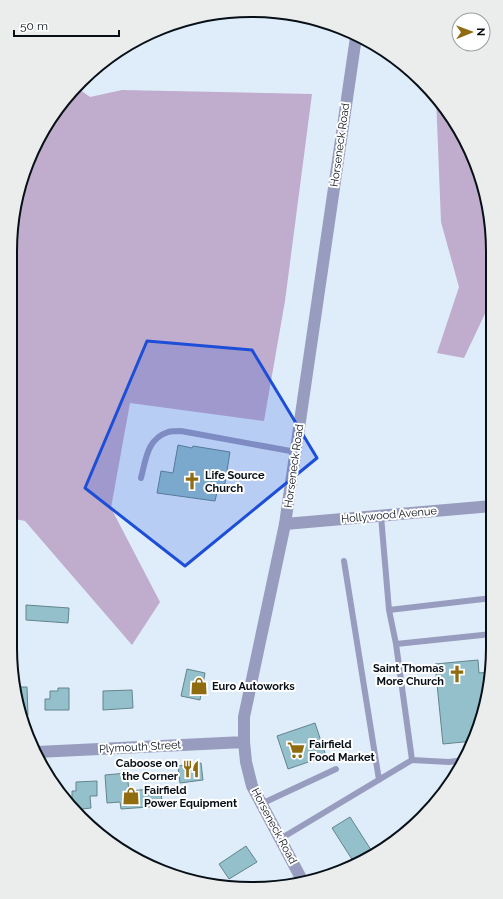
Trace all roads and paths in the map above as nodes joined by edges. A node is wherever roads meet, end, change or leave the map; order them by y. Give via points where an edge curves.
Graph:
1 (355, 41) edge
2 (296, 452) junction
3 (142, 478) dead end
4 (486, 507) edge
5 (381, 516) junction
6 (285, 524) junction
7 (344, 560) dead end
8 (486, 599) edge
9 (389, 610) junction
10 (486, 635) edge
11 (396, 644) junction
12 (244, 742) junction
13 (41, 752) edge
14 (412, 760) junction
15 (457, 761) edge
16 (336, 769) dead end
17 (379, 780) junction
18 (261, 804) junction
19 (280, 839) junction
20 (300, 876) edge

1 - 2 street, Horseneck Road
2 - 3 lane via 181,431 169,432 155,439 148,450
2 - 6 street, Horseneck Road
4 - 5 street, Hollywood Avenue
5 - 6 street, Hollywood Avenue
5 - 9 lane
6 - 12 street, Horseneck Road via 244,717
7 - 17 lane
8 - 9 lane
9 - 11 lane
10 - 11 lane
11 - 14 lane
12 - 13 street, Plymouth Street
12 - 18 street, Horseneck Road via 252,786
14 - 15 lane
14 - 17 lane
16 - 18 lane
17 - 19 lane
18 - 19 street, Horseneck Road
19 - 20 street, Horseneck Road

